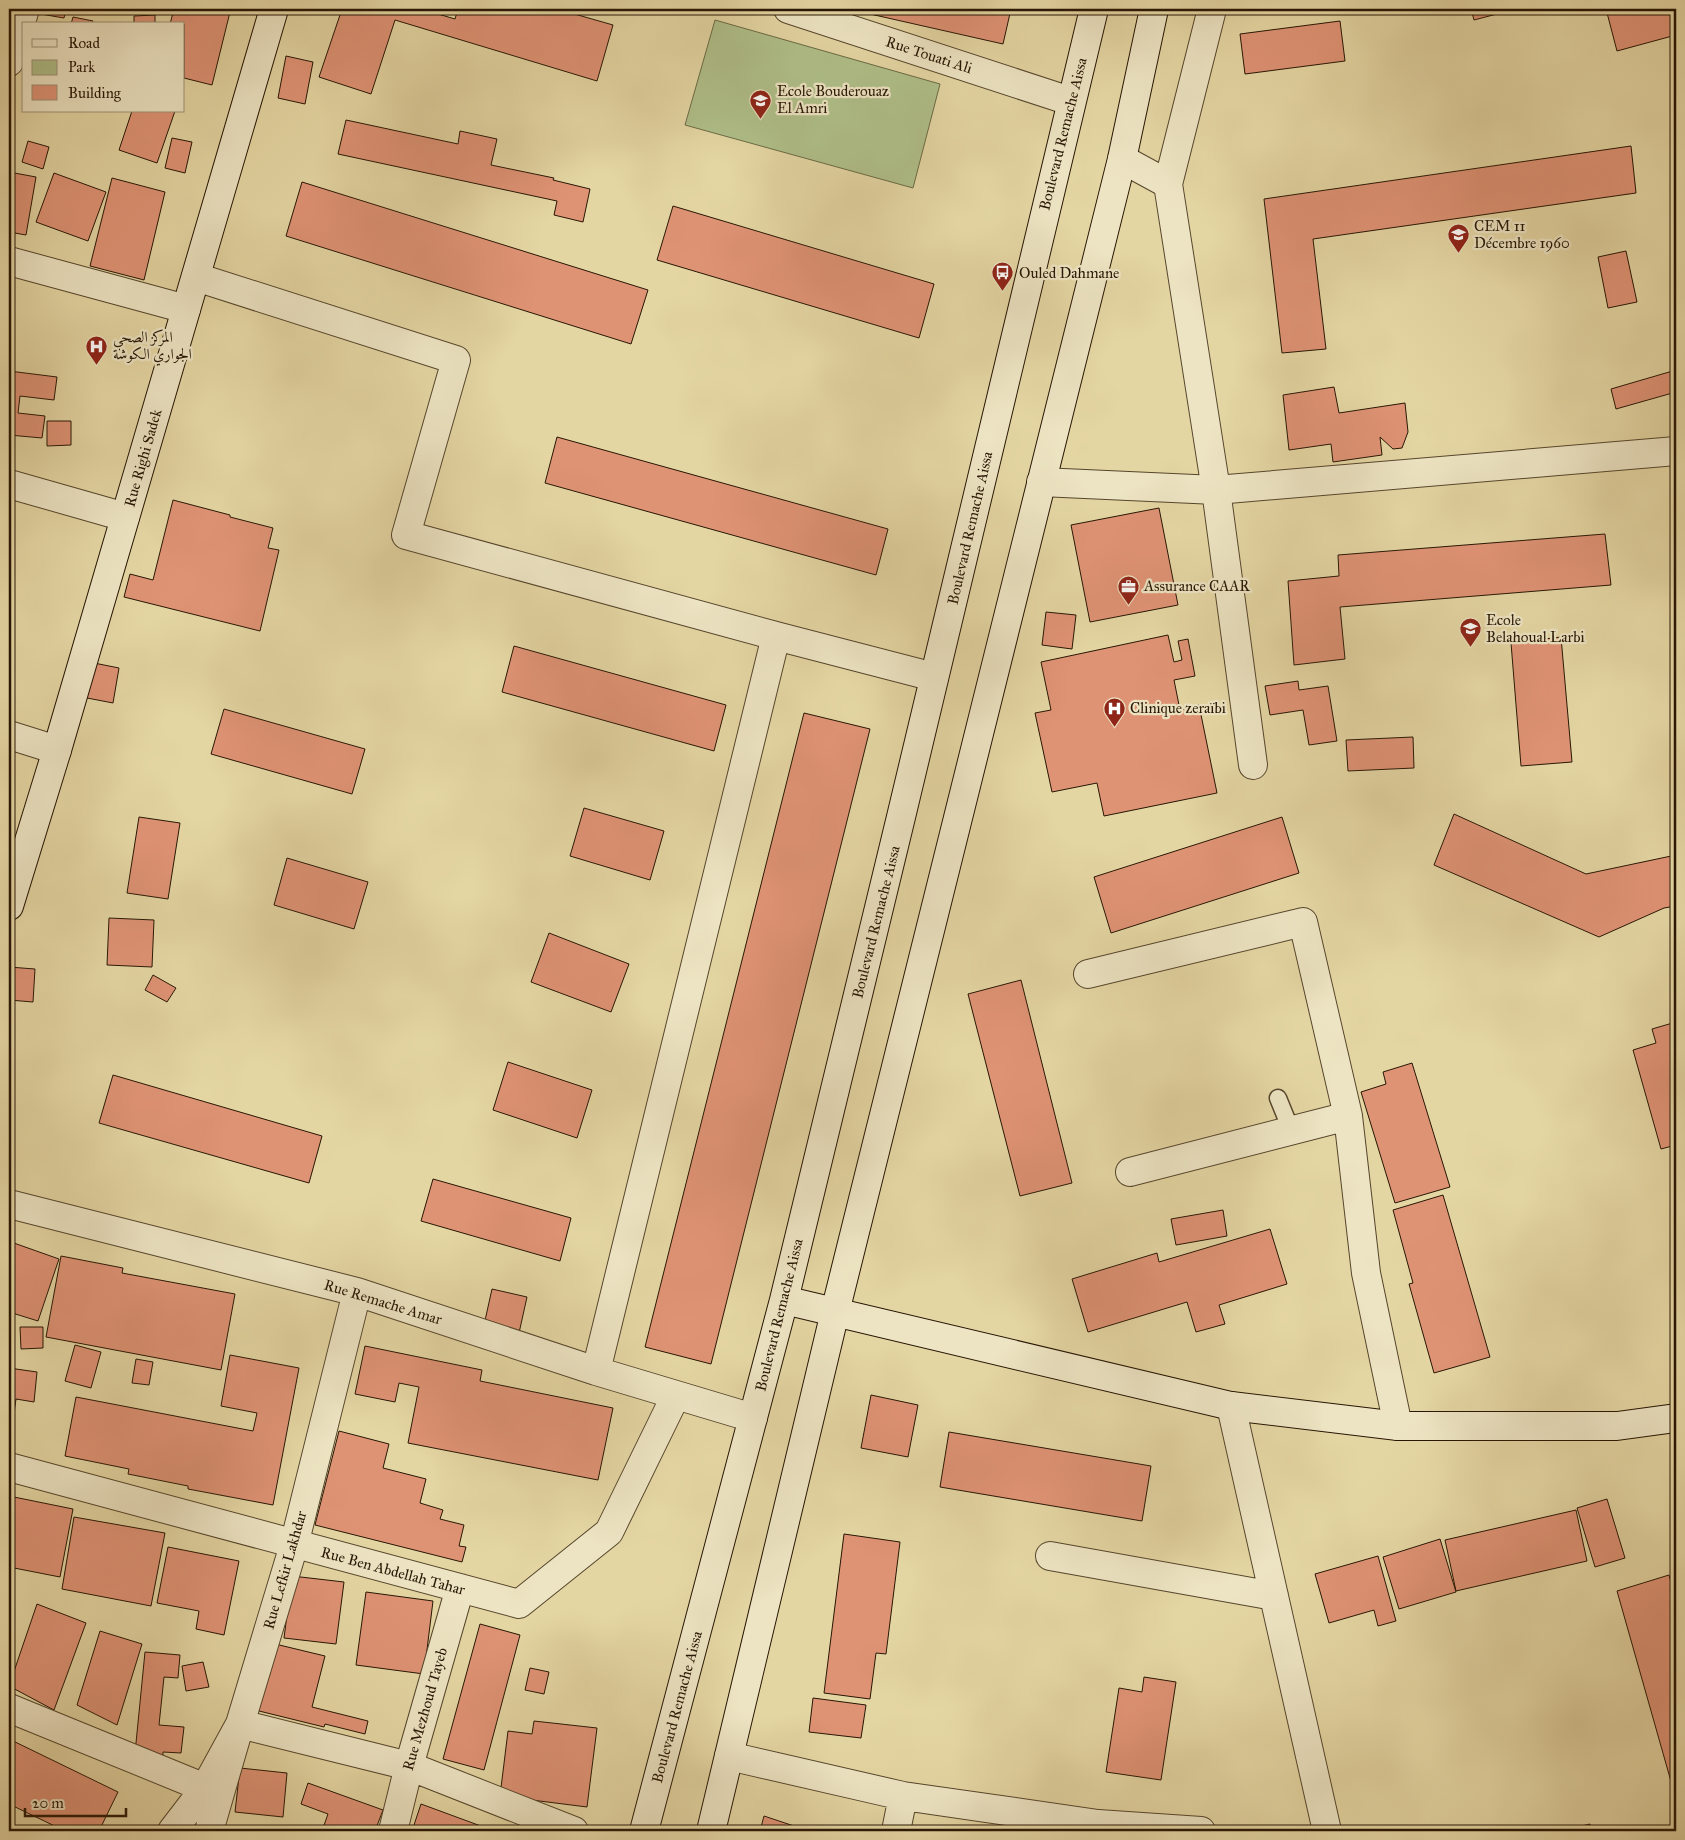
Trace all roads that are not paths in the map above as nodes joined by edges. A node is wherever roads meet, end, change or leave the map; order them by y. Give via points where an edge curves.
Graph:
1 (25, 9) edge
2 (274, 9) edge
3 (788, 9) edge
4 (1094, 9) edge
5 (1154, 9) edge
6 (1212, 9) edge
7 (9, 62) edge
8 (1070, 102) junction
9 (1122, 159) junction
10 (1168, 184) junction
11 (9, 260) edge
12 (196, 277) junction
13 (186, 309) junction
14 (1676, 451) edge
15 (1041, 482) junction
16 (9, 484) edge
17 (1216, 490) junction
18 (126, 517) junction
19 (776, 636) junction
20 (934, 677) junction
21 (9, 735) edge
22 (57, 750) junction
23 (1253, 765) dead end
24 (9, 906) edge
25 (1088, 974) dead end
26 (1278, 1098) dead end
27 (1348, 1116) junction
28 (1291, 1130) junction
29 (1130, 1172) dead end
30 (9, 1204) edge
31 (356, 1292) junction
32 (784, 1300) junction
33 (835, 1312) junction
34 (596, 1371) junction
35 (676, 1395) junction
36 (1231, 1406) junction
37 (753, 1418) junction
38 (1676, 1418) edge
39 (1398, 1426) junction
40 (9, 1467) edge
41 (294, 1544) junction
42 (1050, 1556) dead end
43 (460, 1588) junction
44 (1274, 1596) junction
45 (9, 1708) edge
46 (240, 1724) junction
47 (729, 1756) junction
48 (409, 1766) junction
49 (205, 1788) junction
50 (903, 1796) junction
51 (172, 1831) edge
52 (209, 1831) edge
53 (393, 1831) edge
54 (574, 1831) edge
55 (644, 1831) edge
56 (711, 1831) edge
57 (896, 1831) edge
58 (1201, 1831) edge
59 (1327, 1831) edge

1 - 7 street
2 - 12 street, Rue Righi Sadek
3 - 8 street, Rue Touati Ali
4 - 8 street, Boulevard Remache Aissa
5 - 9 street
6 - 10 street
8 - 20 street, Boulevard Remache Aissa
9 - 10 street
9 - 15 street
10 - 17 street
11 - 13 street
12 - 13 street, Rue Righi Sadek
12 - 19 street via 456,360 406,535
13 - 18 street, Rue Righi Sadek
14 - 17 street
15 - 17 street
15 - 33 street
16 - 18 street
17 - 23 street
18 - 22 street, Rue Righi Sadek
19 - 20 street
19 - 34 street
20 - 32 street, Boulevard Remache Aissa
21 - 22 street
22 - 24 street, Rue Righi Sadek
25 - 27 street via 1303,922
26 - 28 lane
27 - 28 street
27 - 39 street via 1366,1273
28 - 29 street
30 - 31 street, Rue Remache Amar
31 - 34 street, Rue Remache Amar
31 - 41 street, Rue Lefkir Lakhdar
32 - 33 street
32 - 37 street, Boulevard Remache Aissa
33 - 36 street
33 - 47 street
34 - 35 street, Rue Remache Amar
35 - 37 street, Rue Remache Amar
35 - 43 street, Rue Ben Abdellah Tahar via 608,1532 519,1604
36 - 39 street
36 - 44 street
37 - 55 street, Boulevard Remache Aissa
38 - 39 street via 1617,1426
40 - 41 street, Rue Ben Abdellah Tahar
41 - 43 street, Rue Ben Abdellah Tahar
41 - 46 street, Rue Lefkir Lakhdar
42 - 44 street
43 - 48 street, Rue Mezhoud Tayeb
44 - 59 street
45 - 49 street
46 - 48 street
46 - 49 street, Rue Lefkir Lakhdar
46 - 52 street
47 - 50 street
47 - 56 street
48 - 53 street, Rue Mezhoud Tayeb
48 - 54 street
49 - 51 street, Rue Lefkir Lakhdar
50 - 57 street
50 - 58 street via 1098,1824

